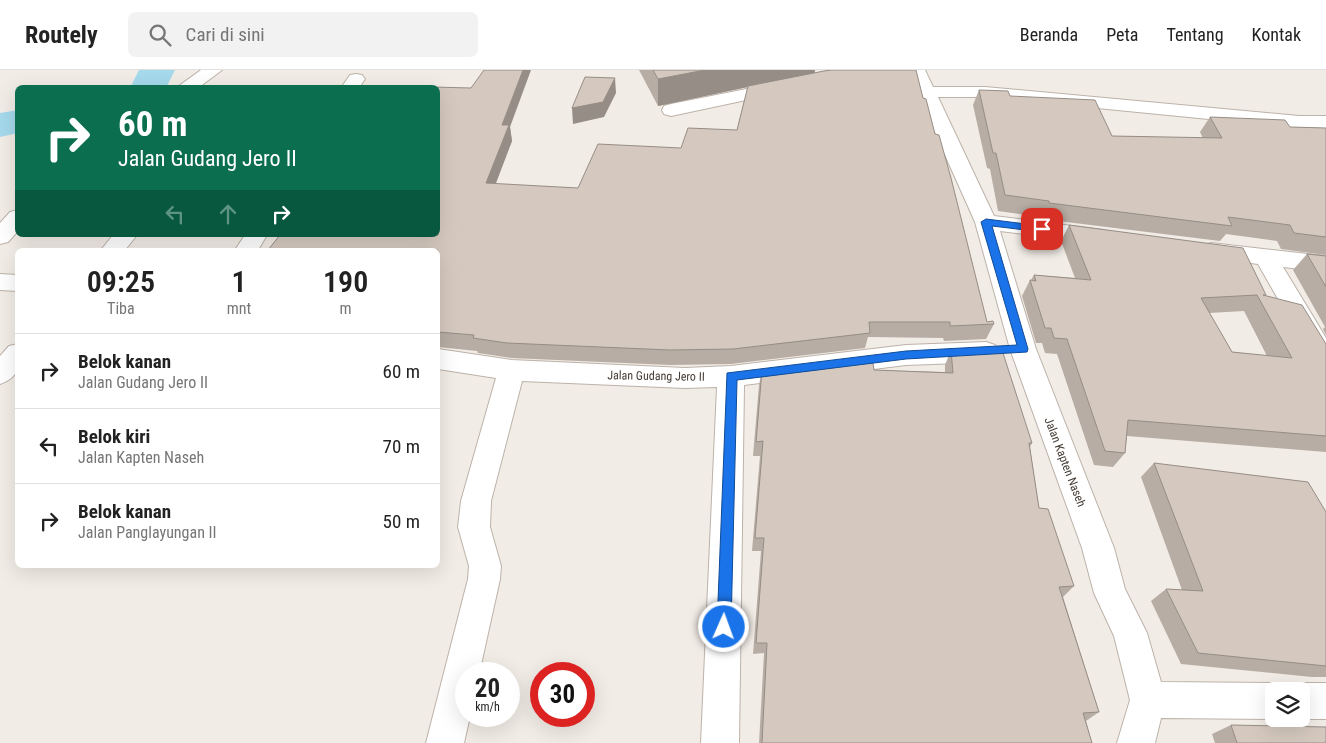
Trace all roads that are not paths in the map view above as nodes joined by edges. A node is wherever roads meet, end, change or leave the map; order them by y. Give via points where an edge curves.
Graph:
1 (213, 70) edge
2 (915, 79) edge
3 (802, 83) edge
4 (190, 85) edge
5 (671, 110) dead end
6 (1326, 122) edge
7 (15, 221) edge
8 (986, 222) junction
9 (0, 237) edge
10 (124, 237) edge
11 (255, 237) edge
12 (1121, 240) edge
13 (114, 248) edge
14 (247, 248) edge
15 (1189, 248) edge
16 (1266, 258) junction
17 (1326, 264) edge
18 (0, 282) edge
19 (15, 283) edge
20 (1023, 349) junction
21 (15, 356) edge
22 (440, 358) edge
23 (1326, 360) edge
24 (511, 370) junction
25 (0, 374) edge
26 (731, 376) junction
27 (1148, 700) junction
28 (1265, 701) edge
29 (1310, 701) edge
30 (1326, 701) edge
31 (445, 743) edge
32 (720, 743) edge
33 (1136, 743) edge

1 - 4 street
2 - 6 street via 984,92
2 - 8 street, Jalan Kapten Naseh
3 - 5 street
7 - 9 street
8 - 12 street
8 - 20 street, Jalan Kapten Naseh
10 - 13 street
11 - 14 street
15 - 16 street
16 - 17 street
16 - 23 street
18 - 19 street
20 - 26 street, Jalan Gudang Jero II via 906,355
20 - 27 street, Jalan Kapten Naseh via 1098,548 1110,593 1130,633
21 - 25 street
22 - 24 street, Jalan Gudang Jero II
24 - 26 street, Jalan Gudang Jero II via 685,378
24 - 31 street via 476,501 474,527 485,566 484,579
26 - 32 street
27 - 28 street
27 - 33 street
29 - 30 street

